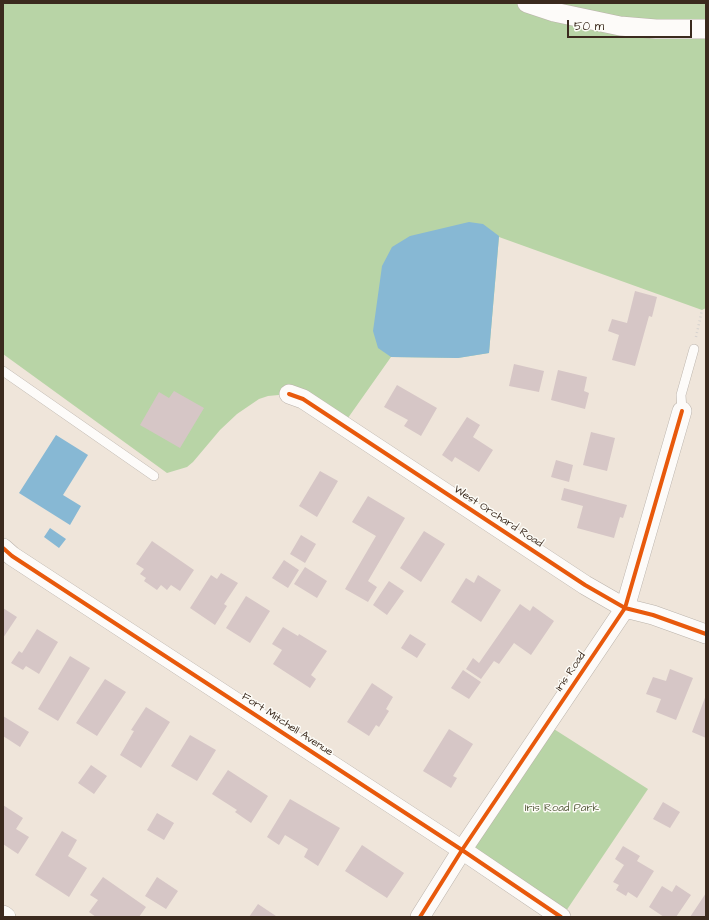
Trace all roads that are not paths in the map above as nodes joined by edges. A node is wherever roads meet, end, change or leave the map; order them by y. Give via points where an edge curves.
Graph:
1 (527, 3) edge
2 (706, 29) edge
3 (694, 349) road end
4 (3, 371) edge
5 (289, 394) dead end
6 (682, 411) joint
7 (154, 476) dead end
8 (6, 558) edge
9 (625, 608) junction
10 (706, 634) edge
11 (462, 850) junction
12 (3, 915) edge
13 (6, 917) edge
14 (420, 917) edge
15 (561, 917) edge

1 - 2 street via 554,12 620,26
3 - 6 lane via 681,395
4 - 7 lane
5 - 9 street, West Orchard Road via 303,399 585,585
6 - 9 street, Iris Road
8 - 11 street, Fort Mitchell Avenue
9 - 10 street, West Orchard Road
9 - 11 street, Iris Road
11 - 14 street, Iris Road
11 - 15 street, Fort Mitchell Avenue
12 - 13 street

